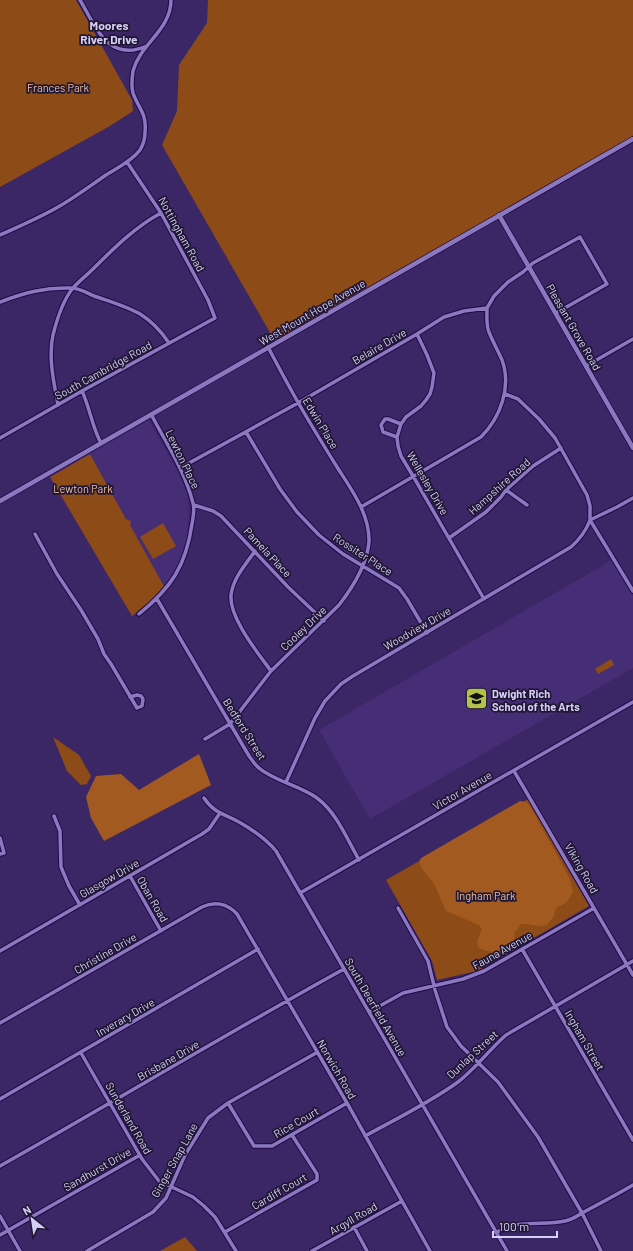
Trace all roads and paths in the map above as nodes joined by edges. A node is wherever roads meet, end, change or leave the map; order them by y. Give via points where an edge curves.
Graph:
1 (80, 0) edge
2 (170, 0) edge
3 (148, 45) junction
4 (633, 139) edge
5 (127, 162) junction
6 (161, 213) junction
7 (499, 215) junction
8 (0, 235) edge
9 (529, 267) junction
10 (73, 288) junction
11 (0, 302) edge
12 (487, 308) junction
13 (556, 313) junction
14 (215, 318) joint
15 (417, 334) junction
16 (633, 339) edge
17 (169, 343) junction
18 (268, 347) junction
19 (586, 366) junction
20 (82, 391) junction
21 (505, 394) junction
22 (298, 403) junction
23 (58, 405) junction
24 (151, 414) junction
25 (401, 424) junction
26 (246, 432) junction
27 (397, 437) junction
28 (0, 438) edge
29 (101, 443) junction
30 (561, 448) junction
31 (633, 448) edge
32 (180, 468) junction
33 (413, 476) junction
34 (506, 490) junction
35 (633, 498) edge
36 (0, 501) edge
37 (194, 505) junction
38 (527, 505) dead end
39 (361, 507) junction
40 (590, 520) junction
41 (35, 534) dead end
42 (449, 538) junction
43 (255, 551) junction
44 (362, 566) junction
45 (633, 591) edge
46 (157, 599) junction
47 (484, 599) junction
48 (139, 614) dead end
49 (324, 621) junction
50 (427, 633) junction
51 (271, 671) junction
52 (130, 697) dead end
53 (633, 702) edge
54 (230, 724) junction
55 (205, 739) dead end
56 (514, 770) junction
57 (286, 782) junction
58 (204, 798) dead end
59 (220, 813) junction
60 (54, 816) dead end
61 (0, 838) edge
62 (0, 854) edge
63 (359, 860) junction
64 (130, 876) junction
65 (300, 894) junction
66 (220, 904) joint
67 (80, 905) junction
68 (398, 908) dead end
69 (594, 908) junction
70 (161, 931) junction
71 (258, 949) junction
72 (522, 950) junction
73 (0, 951) edge
74 (633, 961) edge
75 (627, 964) junction
76 (344, 969) junction
77 (633, 975) edge
78 (434, 985) junction
79 (288, 1000) junction
80 (555, 1006) junction
81 (369, 1012) junction
82 (0, 1023) edge
83 (81, 1053) junction
84 (316, 1053) junction
85 (478, 1063) junction
86 (0, 1099) edge
87 (228, 1103) junction
88 (347, 1103) junction
89 (110, 1104) junction
90 (422, 1104) junction
91 (292, 1135) junction
92 (365, 1136) junction
93 (633, 1140) edge
94 (140, 1155) junction
95 (0, 1166) edge
96 (633, 1185) edge
97 (172, 1186) junction
98 (402, 1200) junction
99 (582, 1213) junction
100 (0, 1216) edge
101 (354, 1228) junction
102 (8, 1230) junction
103 (225, 1232) junction
104 (496, 1232) junction
105 (0, 1235) edge
106 (20, 1251) edge
107 (87, 1251) edge
108 (236, 1251) edge
109 (312, 1251) edge
110 (367, 1251) edge
111 (430, 1251) edge
112 (507, 1251) edge
113 (601, 1251) edge

1 - 3 street via 103,39 113,47 125,50 140,49
2 - 3 street via 170,11 166,20
3 - 5 street via 138,61 132,81 133,92 145,120 144,137 140,150
4 - 7 street, West Mount Hope Avenue
5 - 6 street, Nottingham Road
5 - 8 street via 59,207
6 - 10 street via 131,233
6 - 14 street, Nottingham Road via 208,300
7 - 9 street, Pleasant Grove Road
7 - 18 street, West Mount Hope Avenue
9 - 12 street via 508,282 494,296
9 - 13 street, Pleasant Grove Road
9 - 13 street via 580,236 607,284
10 - 11 street via 34,290
10 - 17 street via 140,314 160,329
10 - 23 street via 63,303 53,336 52,367
12 - 15 street, Belaire Drive via 444,317
12 - 21 street via 489,331 503,361 506,376
13 - 19 street, Pleasant Grove Road
14 - 17 street, South Cambridge Road
15 - 22 street, Belaire Drive
15 - 25 street, Wellesley Drive via 434,373 432,387 424,403
16 - 19 street
17 - 20 street, South Cambridge Road
18 - 22 street, Edwin Place
18 - 24 street, West Mount Hope Avenue
19 - 31 street, Pleasant Grove Road
20 - 23 street, South Cambridge Road
20 - 29 street
21 - 30 street via 518,399 539,419
21 - 33 street via 497,416 481,437
22 - 26 street, Belaire Drive
22 - 39 street, Edwin Place
23 - 28 street, South Cambridge Road
24 - 29 street, West Mount Hope Avenue
24 - 32 street, Lewton Place
25 - 27 street, Wellesley Drive
25 - 27 street via 385,419 381,426 383,432
26 - 32 street, Belaire Drive
26 - 44 street, Rossiter Place via 297,512 331,545
27 - 33 street, Wellesley Drive via 401,456
29 - 36 street, West Mount Hope Avenue
30 - 34 street, Hampshire Road via 533,466
30 - 40 street via 587,495
32 - 37 street, Lewton Place
33 - 39 street
33 - 42 street, Wellesley Drive
34 - 38 street
34 - 42 street, Hampshire Road via 486,512
35 - 40 street
37 - 43 street, Pamela Place via 221,516
37 - 46 street, Lewton Place via 190,538 184,558 171,583
39 - 44 street, Cooley Drive via 368,528 369,541
40 - 45 street
40 - 47 street, Woodview Drive via 582,537 571,547
41 - 52 street
42 - 47 street, Wellesley Drive
43 - 49 street, Pamela Place
43 - 51 street via 235,581 231,595 241,625
44 - 49 street, Cooley Drive via 347,595
44 - 50 street, Rossiter Place via 399,588
46 - 48 street, Lewton Place
46 - 54 street, Bedford Street
47 - 50 street, Woodview Drive
49 - 51 street, Cooley Drive
50 - 57 street, Woodview Drive via 353,676 331,694 315,718
51 - 54 street, Cooley Drive
53 - 56 street, Victor Avenue
54 - 55 street, Cooley Drive
54 - 57 street, Bedford Street via 257,767
56 - 63 street, Victor Avenue
56 - 69 street, Viking Road
57 - 63 street, Bedford Street via 314,796 325,805
58 - 59 street, South Deerfield Avenue
59 - 64 street, Glasgow Drive via 209,829 202,834
59 - 65 street, South Deerfield Avenue via 266,840 276,851
60 - 67 street via 60,831 61,867
61 - 62 street via 4,853
63 - 65 street, Victor Avenue
64 - 67 street, Glasgow Drive
64 - 70 street, Oban Road
65 - 76 street, South Deerfield Avenue
66 - 70 street, Christine Drive via 206,905
66 - 71 street, Norwich Road via 231,908 237,914
67 - 73 street, Glasgow Drive
68 - 78 street via 428,961
69 - 72 street, Fauna Avenue
69 - 75 street, Viking Road
70 - 82 street, Christine Drive
71 - 79 street, Norwich Road
71 - 83 street, Inverary Drive
72 - 78 street, Fauna Avenue via 474,976
72 - 80 street, Ingham Street
74 - 75 street, Dunlap Street
75 - 77 street, Viking Road
75 - 80 street, Dunlap Street
76 - 79 street, Brisbane Drive
76 - 81 street, South Deerfield Avenue
78 - 81 street, Fauna Avenue via 403,994
78 - 85 street via 447,1027
79 - 84 street, Norwich Road
79 - 89 street, Brisbane Drive
80 - 85 street, Dunlap Street via 506,1035
80 - 93 street, Ingham Street
81 - 90 street, South Deerfield Avenue
83 - 86 street, Inverary Drive
83 - 89 street, Sunderland Road
84 - 87 street, Ginger Snap Lane
84 - 88 street, Norwich Road
85 - 90 street, Dunlap Street via 457,1082
85 - 99 street via 498,1082 538,1137
87 - 91 street, Rice Court via 254,1146 272,1146
87 - 97 street, Ginger Snap Lane via 208,1118
88 - 91 street, Rice Court
88 - 92 street, Norwich Road
89 - 94 street, Sunderland Road
89 - 95 street, Brisbane Drive
90 - 92 street, Dunlap Street
90 - 104 street, South Deerfield Avenue
91 - 103 street, Cardiff Court via 317,1174 317,1180
92 - 98 street, Norwich Road
94 - 97 street, Sunderland Road via 159,1181
94 - 102 street, Sandhurst Drive
96 - 99 street
97 - 103 street, Sunderland Road via 204,1206 215,1216
97 - 107 street, Ginger Snap Lane via 166,1198 153,1212
98 - 101 street, Argyll Road
98 - 111 street, Norwich Road
99 - 104 street via 566,1221 513,1225
99 - 113 street
100 - 102 street
101 - 109 street, Argyll Road
101 - 110 street
102 - 105 street, Sandhurst Drive
102 - 106 street
103 - 108 street, Sunderland Road
104 - 112 street, South Deerfield Avenue

